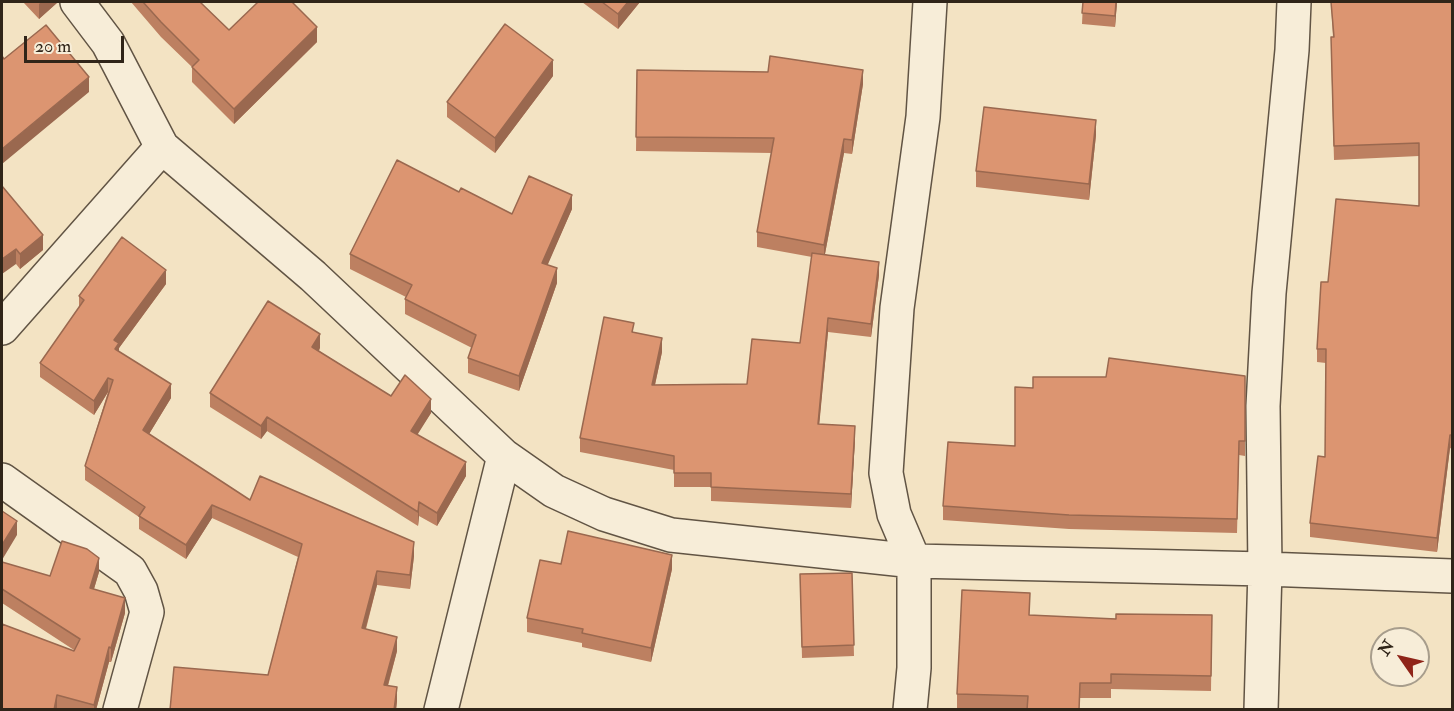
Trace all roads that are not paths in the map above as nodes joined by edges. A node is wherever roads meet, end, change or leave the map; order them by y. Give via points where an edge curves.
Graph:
1 (77, 2) edge
2 (930, 2) edge
3 (1294, 2) edge
4 (162, 147) junction
5 (2, 328) edge
6 (504, 456) junction
7 (2, 480) edge
8 (914, 561) junction
9 (1265, 569) junction
10 (1452, 576) edge
11 (120, 710) edge
12 (441, 710) edge
13 (910, 710) edge
14 (1261, 710) edge

1 - 4 street via 108,43
2 - 8 street via 923,117 897,308 886,473 894,514
3 - 9 street via 1263,406
4 - 5 street
4 - 6 street via 314,276
6 - 8 street via 554,491 604,514 671,535
6 - 12 street
7 - 11 street via 130,571 141,591 147,612
8 - 9 street
8 - 13 street
9 - 10 street
9 - 14 street

